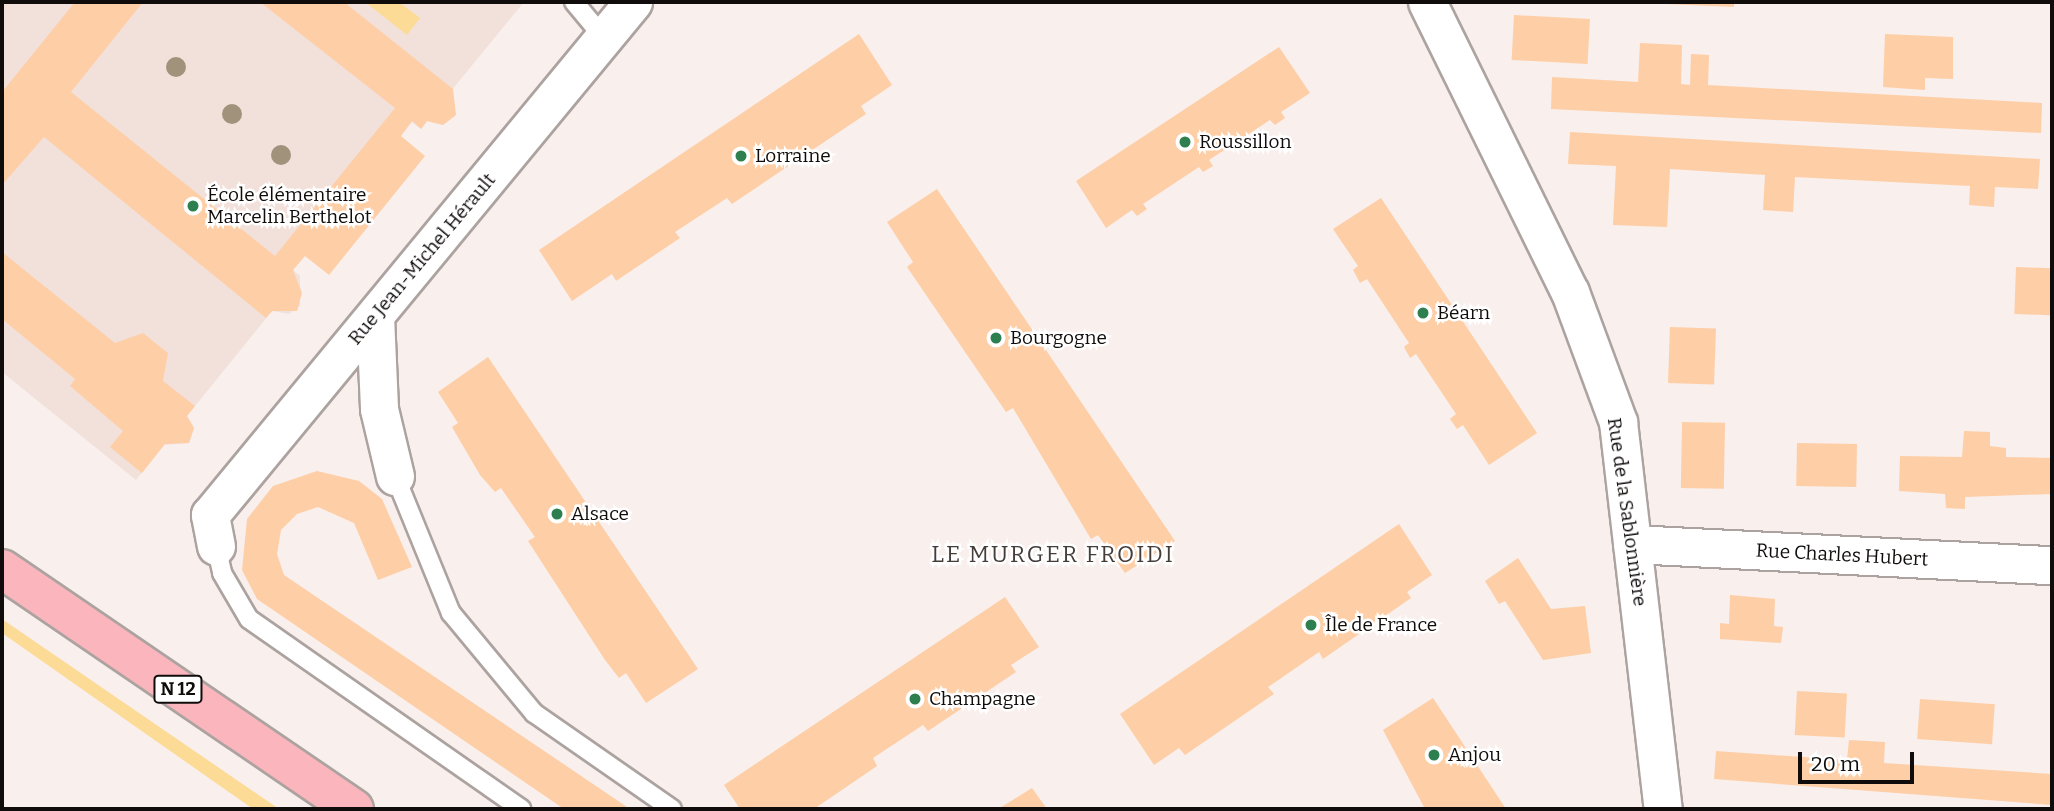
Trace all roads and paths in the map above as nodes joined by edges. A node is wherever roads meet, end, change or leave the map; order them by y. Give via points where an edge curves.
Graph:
1 (574, 2) edge
2 (633, 2) edge
3 (1427, 2) edge
4 (604, 38) junction
5 (375, 316) junction
6 (395, 475) joint
7 (213, 531) joint
8 (1632, 544) junction
9 (2052, 565) edge
10 (2, 569) edge
11 (354, 809) edge
12 (521, 809) edge
13 (672, 809) edge
14 (1663, 809) edge

1 - 4 lane
2 - 4 street, Rue Jean-Michel Hérault
3 - 8 street, Rue de la Sablonnière via 1570,292 1618,422
4 - 5 street, Rue Jean-Michel Hérault
5 - 6 street via 379,409
5 - 7 street, Rue Jean-Michel Hérault
6 - 13 lane via 451,613 492,663 534,713
7 - 12 lane via 222,573 248,619
8 - 9 street, Rue Charles Hubert
8 - 14 street, Rue de la Sablonnière
10 - 11 main road, N 12

